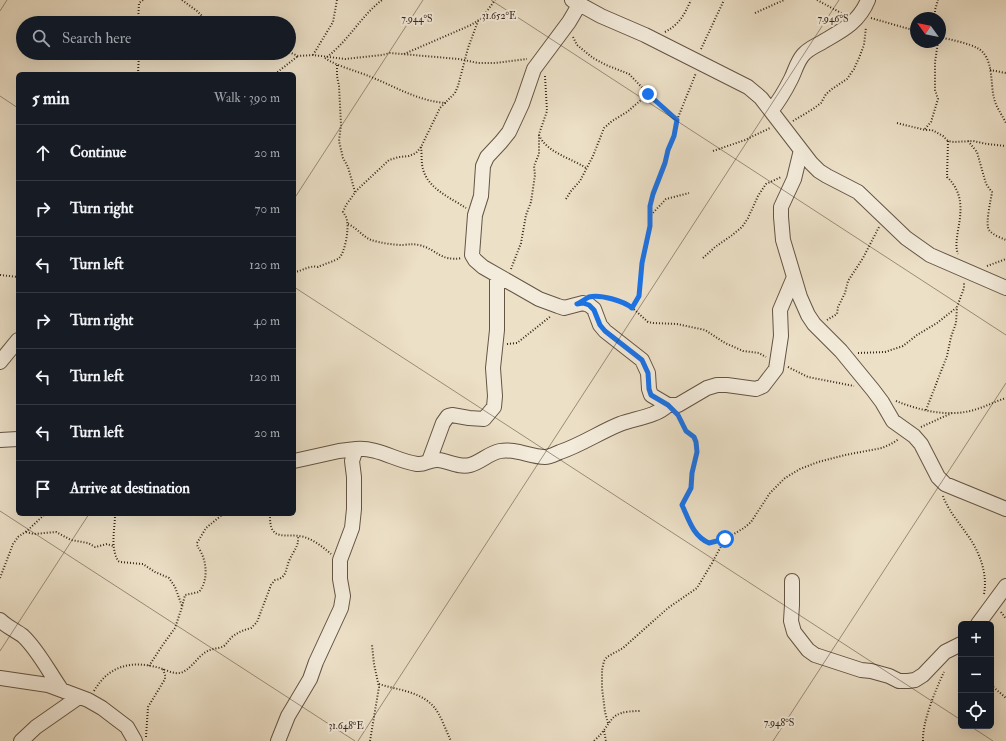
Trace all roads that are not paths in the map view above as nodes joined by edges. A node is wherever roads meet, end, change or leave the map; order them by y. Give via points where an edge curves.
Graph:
1 (868, 0) edge
2 (576, 2) edge
3 (771, 111) junction
4 (801, 150) junction
5 (499, 276) junction
6 (794, 277) junction
7 (1006, 288) edge
8 (16, 342) edge
9 (0, 362) edge
10 (668, 405) junction
11 (16, 439) edge
12 (0, 440) edge
13 (356, 449) junction
14 (296, 461) edge
15 (429, 461) junction
16 (1006, 509) edge
17 (792, 581) dead end
18 (1006, 586) edge
19 (0, 620) edge
20 (980, 621) edge
21 (958, 646) edge
22 (0, 678) edge
23 (61, 689) junction
24 (84, 699) junction
25 (21, 741) edge
26 (135, 741) edge
27 (278, 741) edge

1 - 3 street via 860,21 809,49 802,56 783,95
2 - 3 street via 748,87
2 - 5 street via 569,22 534,68 509,132 487,157 483,166 475,215 473,257 483,267
3 - 4 street
4 - 6 street via 794,179 781,207 783,240
4 - 7 street via 819,171 858,192 906,238 930,255
5 - 10 street via 540,299 571,306 583,303 589,305 605,331 642,360 648,373 651,395
5 - 15 street via 496,344 493,356 494,407 484,419 448,416
6 - 10 street via 780,310 776,369 763,386 756,390 718,385 707,388 678,405
6 - 16 street via 814,324 873,390 893,421 910,432 921,444 938,477 957,490
8 - 9 street
10 - 15 street via 661,411 620,424 551,456 509,450 499,451 468,466
11 - 12 street
13 - 14 street
13 - 15 street via 378,451 416,464
13 - 27 street via 352,461 352,528 340,560 343,596 341,608 310,679 288,716
17 - 21 street via 791,620 794,632 808,650 816,655 899,681 908,681 923,676 945,652
18 - 20 street
19 - 23 street via 22,635
22 - 23 street
23 - 24 street
24 - 25 street via 36,727
24 - 26 street via 102,708 127,727

